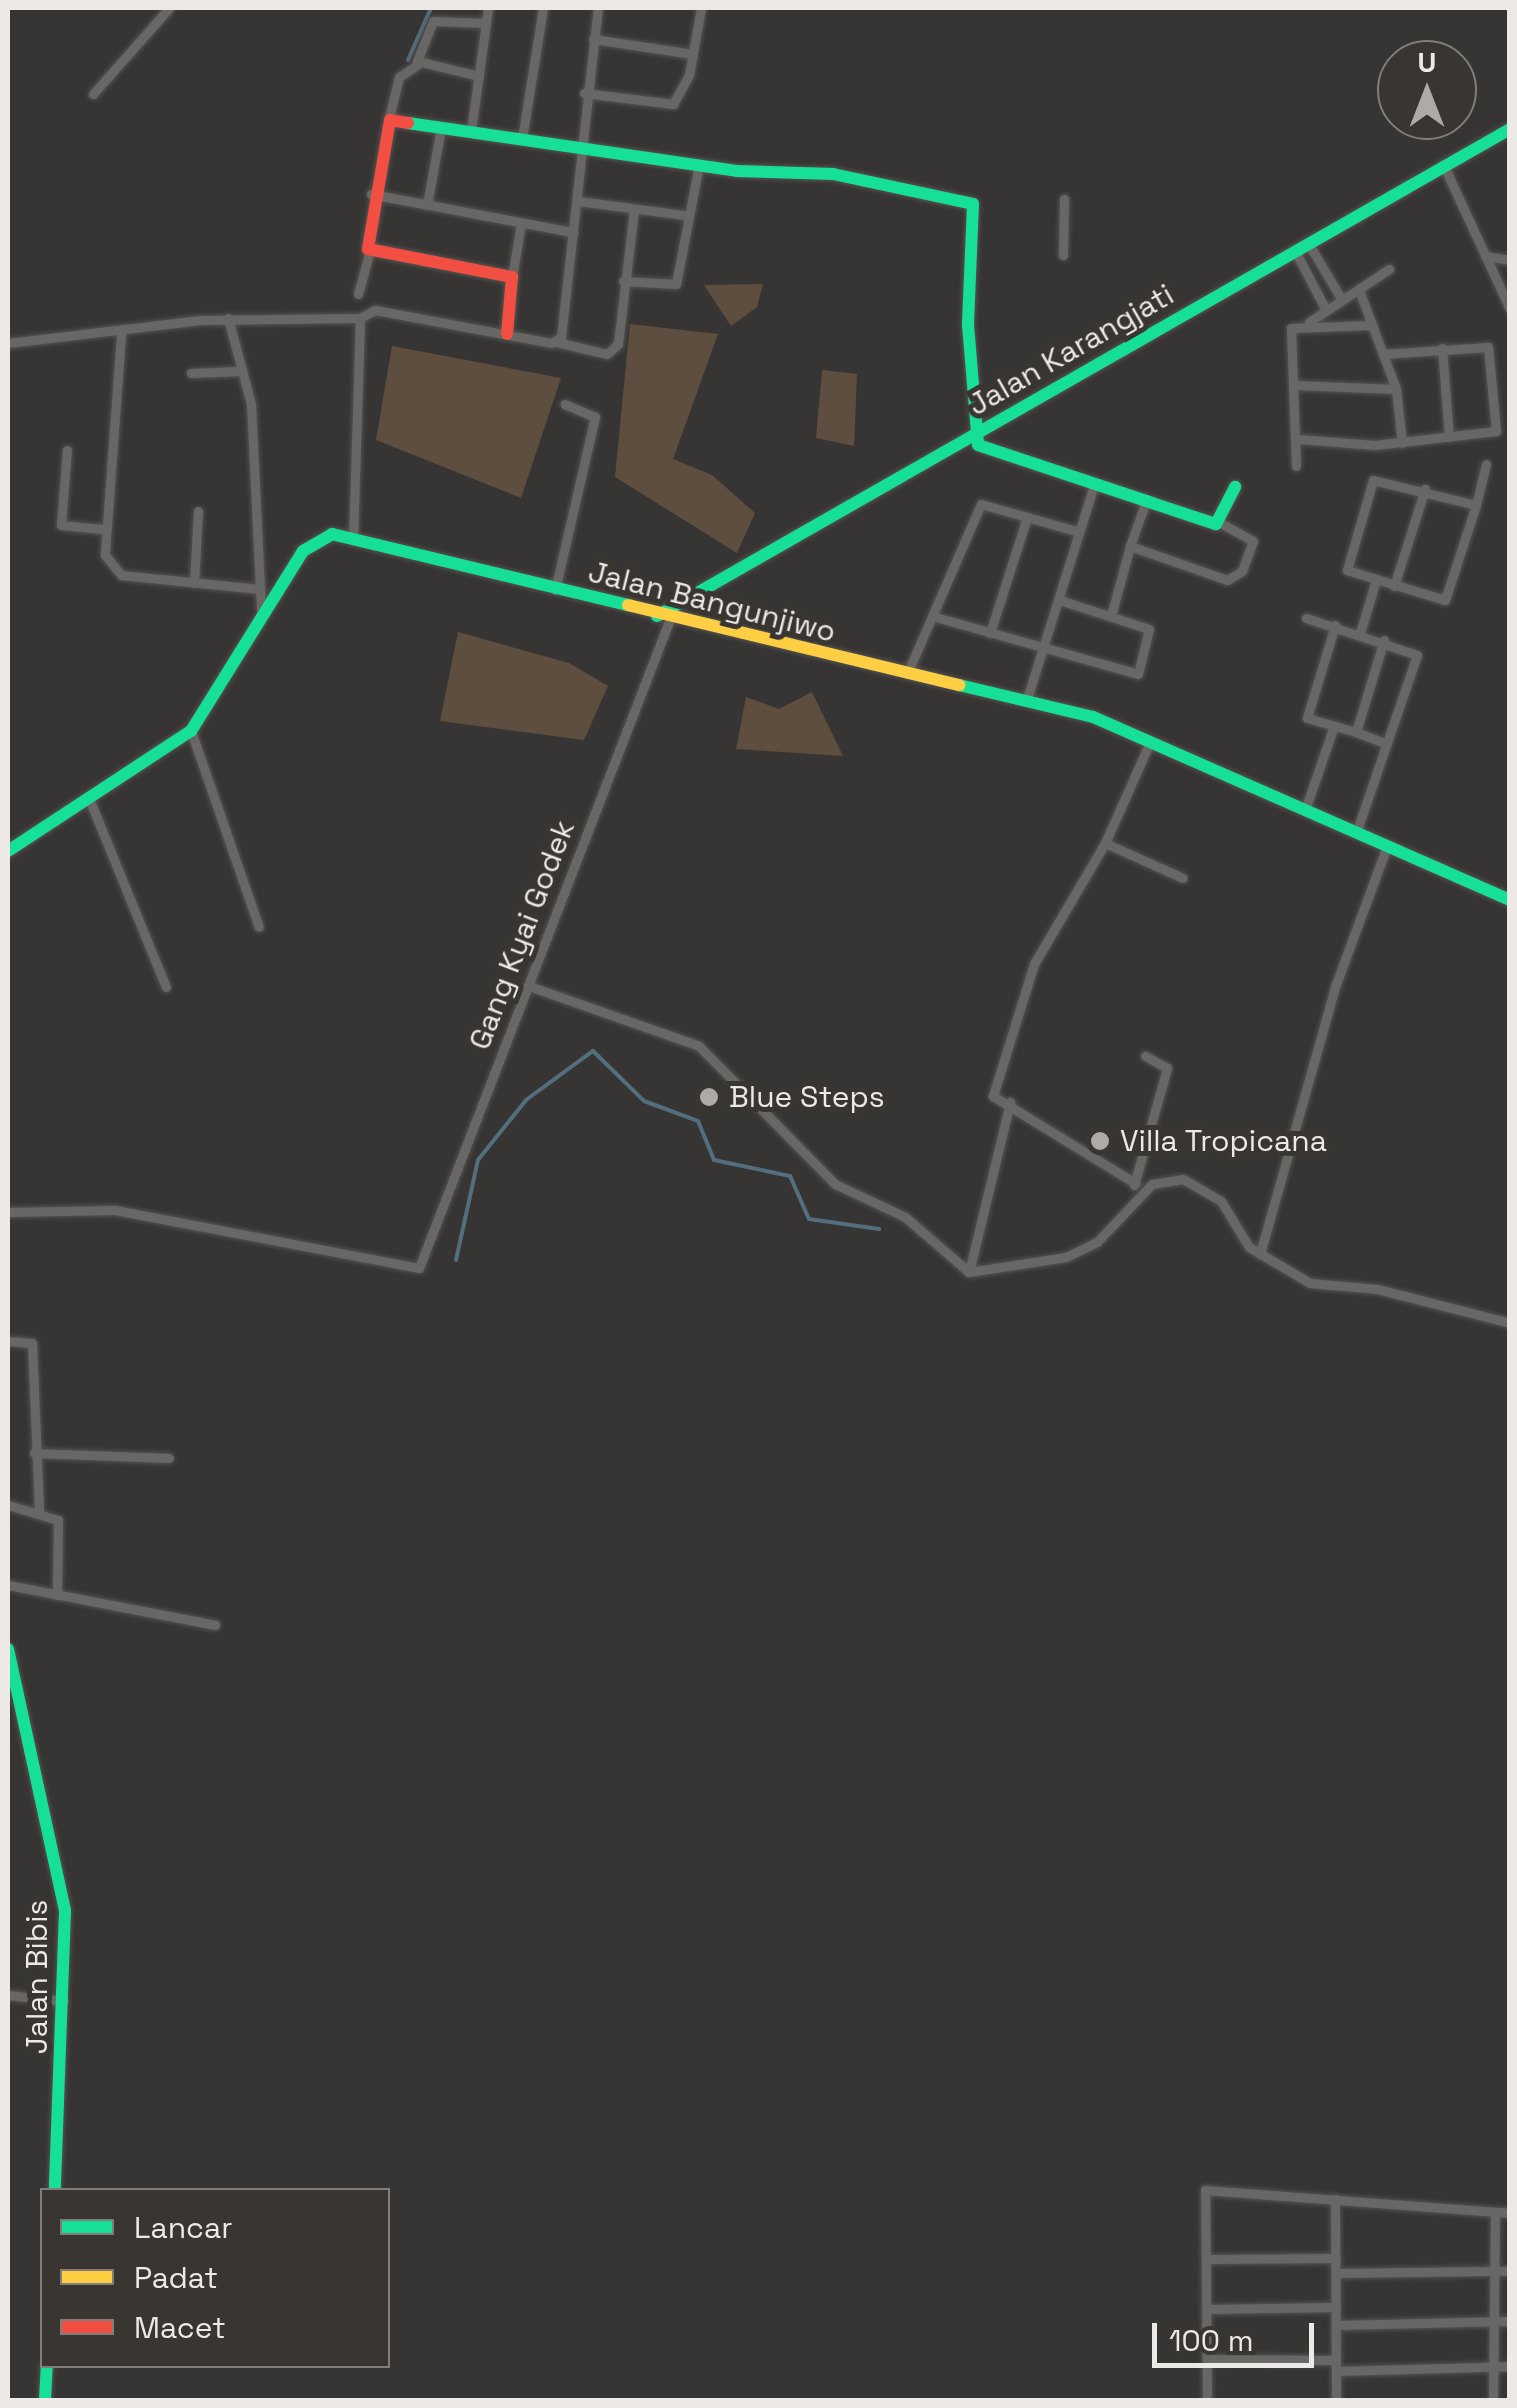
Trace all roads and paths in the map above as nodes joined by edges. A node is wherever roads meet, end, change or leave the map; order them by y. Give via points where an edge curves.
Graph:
1 (169, 8) edge
2 (488, 8) edge
3 (543, 8) edge
4 (598, 8) edge
5 (700, 8) edge
6 (486, 23) junction
7 (593, 39) junction
8 (693, 54) junction
9 (417, 65) junction
10 (478, 76) junction
11 (584, 93) junction
12 (92, 94) dead end
13 (388, 122) junction
14 (441, 127) junction
15 (1510, 129) edge
16 (471, 132) junction
17 (522, 139) junction
18 (577, 147) junction
19 (699, 164) junction
20 (1443, 164) junction
21 (370, 194) junction
22 (1064, 199) dead end
23 (578, 201) junction
24 (427, 205) junction
25 (634, 208) junction
26 (685, 215) junction
27 (521, 223) junction
28 (574, 232) junction
29 (1308, 244) junction
30 (370, 250) junction
31 (1295, 251) junction
32 (1063, 255) dead end
33 (1485, 256) junction
34 (1510, 260) edge
35 (1389, 269) dead end
36 (512, 277) junction
37 (623, 281) junction
38 (1359, 290) junction
39 (358, 294) dead end
40 (1342, 300) junction
41 (1326, 310) junction
42 (1510, 310) edge
43 (228, 318) junction
44 (360, 318) junction
45 (1309, 322) junction
46 (1372, 325) junction
47 (507, 334) junction
48 (121, 335) junction
49 (556, 342) junction
50 (8, 343) edge
51 (1442, 348) junction
52 (1383, 354) junction
53 (240, 371) junction
54 (191, 373) dead end
55 (1293, 385) junction
56 (1396, 389) junction
57 (565, 404) dead end
58 (972, 435) junction
59 (1449, 437) junction
60 (1298, 439) junction
61 (1402, 443) junction
62 (67, 450) dead end
63 (1486, 464) dead end
64 (1296, 466) dead end
65 (1094, 485) junction
66 (1235, 487) dead end
67 (1425, 489) junction
68 (1146, 501) junction
69 (1476, 504) junction
70 (198, 511) dead end
71 (1027, 517) junction
72 (1220, 523) junction
73 (102, 529) junction
74 (1080, 532) junction
75 (353, 538) junction
76 (1130, 546) junction
77 (1376, 580) junction
78 (194, 583) junction
79 (1394, 586) junction
80 (259, 589) junction
81 (554, 590) junction
82 (1060, 600) junction
83 (260, 610) junction
84 (932, 616) junction
85 (1111, 616) junction
86 (664, 618) junction
87 (1306, 618) dead end
88 (1335, 625) junction
89 (1360, 632) junction
90 (990, 633) junction
91 (1384, 640) junction
92 (1044, 650) junction
93 (906, 674) junction
94 (1026, 702) junction
95 (1334, 726) junction
96 (191, 731) junction
97 (1356, 732) junction
98 (1150, 742) junction
99 (1388, 744) junction
100 (90, 802) junction
101 (1305, 810) junction
102 (1356, 833) junction
103 (1105, 842) junction
104 (1387, 846) junction
105 (8, 852) edge
106 (1183, 878) dead end
107 (1510, 900) edge
108 (258, 927) dead end
109 (529, 986) junction
110 (166, 987) dead end
111 (1145, 1056) dead end
112 (1010, 1102) junction
113 (1134, 1183) junction
114 (1130, 1202) junction
115 (8, 1212) edge
116 (1260, 1254) junction
117 (969, 1272) junction
118 (1510, 1324) edge
119 (8, 1341) edge
120 (34, 1454) junction
121 (169, 1458) dead end
122 (8, 1504) edge
123 (39, 1513) junction
124 (8, 1585) edge
125 (57, 1595) junction
126 (216, 1625) dead end
127 (8, 1649) edge
128 (8, 1995) edge
129 (67, 2001) junction
130 (56, 2188) edge
131 (1336, 2199) junction
132 (1495, 2212) junction
133 (1510, 2213) edge
134 (1336, 2258) junction
135 (1206, 2259) junction
136 (1494, 2270) junction
137 (1510, 2270) edge
138 (1336, 2273) junction
139 (1209, 2308) junction
140 (1336, 2308) junction
141 (1510, 2321) edge
142 (1494, 2322) junction
143 (1336, 2325) junction
144 (1208, 2359) junction
145 (1336, 2365) junction
146 (1493, 2366) junction
147 (1510, 2366) edge
148 (46, 2368) edge
149 (45, 2400) edge
150 (1207, 2400) edge
151 (1336, 2400) edge
152 (1493, 2400) edge

1 - 12 street
2 - 6 street
3 - 17 street
4 - 7 street
5 - 8 street
6 - 9 street via 433,21
6 - 10 street
7 - 8 street
7 - 11 street
8 - 11 street via 669,107
9 - 10 street
9 - 13 street via 399,77
10 - 16 street
11 - 18 street
13 - 14 street
13 - 21 street
14 - 16 street
14 - 24 street
15 - 20 street, Jalan Karangjati
16 - 17 street
17 - 18 street
18 - 19 street
18 - 23 street
19 - 26 street
19 - 58 street via 834,174 973,204
20 - 29 street, Jalan Karangjati
20 - 33 street
21 - 24 street
21 - 30 street
22 - 32 street
23 - 25 street
23 - 28 street
24 - 27 street
25 - 26 street
25 - 37 street
26 - 37 street via 675,286
27 - 28 street
27 - 36 street
28 - 49 street
29 - 31 street, Jalan Karangjati
29 - 40 street
30 - 36 street
30 - 39 street
31 - 41 street
31 - 58 street, Jalan Karangjati
33 - 34 street
33 - 42 street
35 - 38 street
36 - 47 street
37 - 49 street via 611,353
38 - 40 street
38 - 46 street
40 - 41 street
41 - 45 street
43 - 44 street
43 - 48 street
43 - 53 street
44 - 47 street via 376,310
44 - 75 street
45 - 46 street
45 - 55 street via 1290,330
46 - 52 street
47 - 49 street
48 - 50 street
48 - 73 street
51 - 52 street
51 - 59 street
51 - 59 street via 1488,347 1495,408 1493,433
52 - 56 street
53 - 54 street
53 - 80 street via 251,404
55 - 56 street
55 - 60 street
56 - 61 street
57 - 81 street via 595,417
58 - 65 street via 988,452
58 - 86 street, Jalan Karangjati
59 - 61 street
60 - 61 street
60 - 64 street
62 - 73 street via 61,524
63 - 69 street
65 - 68 street
65 - 74 street
66 - 72 street
67 - 69 street
67 - 77 street via 1371,482 1347,570
67 - 79 street
68 - 72 street
68 - 76 street
69 - 79 street via 1446,598
70 - 78 street
71 - 74 street
71 - 84 street via 981,504
71 - 90 street
72 - 76 street via 1253,541 1233,578
73 - 78 street via 102,548 121,575
74 - 82 street
75 - 81 street, Jalan Bangunjiwo
75 - 83 street, Jalan Bangunjiwo via 308,546
76 - 85 street
77 - 79 street
77 - 89 street
78 - 80 street
80 - 83 street
81 - 86 street, Jalan Bangunjiwo
82 - 85 street
82 - 92 street
83 - 96 street, Jalan Bangunjiwo
84 - 90 street
84 - 93 street
85 - 92 street via 1151,631 1138,674
86 - 93 street, Jalan Bangunjiwo
86 - 109 street, Gang Kyai Godek
87 - 88 street
88 - 89 street
88 - 95 street via 1306,713
89 - 91 street
90 - 92 street
91 - 97 street
91 - 99 street via 1417,655
92 - 94 street
93 - 94 street, Jalan Bangunjiwo
94 - 98 street, Jalan Bangunjiwo
95 - 97 street
95 - 101 street
96 - 100 street, Jalan Bangunjiwo
96 - 108 street
97 - 99 street
98 - 101 street, Jalan Bangunjiwo
98 - 103 street
99 - 102 street
100 - 105 street, Jalan Bangunjiwo
100 - 110 street
101 - 102 street, Jalan Bangunjiwo
102 - 104 street, Jalan Bangunjiwo
103 - 106 street
103 - 112 street via 1034,964 993,1096
104 - 107 street, Jalan Bangunjiwo
104 - 116 street via 1336,984
109 - 115 street, Gang Kyai Godek via 419,1268 115,1210
109 - 117 street via 699,1046 834,1184 905,1217
111 - 113 street via 1167,1068
112 - 113 street via 1052,1138
112 - 117 street
113 - 114 street
114 - 116 street via 1167,1178 1206,1187
114 - 117 street via 1097,1242 1066,1257
116 - 118 street via 1310,1282
119 - 120 street via 32,1344
120 - 121 street
120 - 123 street
122 - 123 street
123 - 125 street via 56,1518
124 - 125 street
125 - 126 street
127 - 129 street, Jalan Bibis via 58,1852
128 - 129 street
129 - 130 street, Jalan Bibis
131 - 132 street
131 - 134 street
131 - 135 street via 1205,2190
132 - 133 street
132 - 136 street
134 - 135 street
134 - 138 street
135 - 139 street
136 - 137 street
136 - 138 street
136 - 142 street
138 - 140 street
139 - 140 street
139 - 144 street
140 - 143 street
141 - 142 street
142 - 143 street
142 - 146 street
143 - 145 street
144 - 145 street
144 - 150 street
145 - 146 street
145 - 151 street
146 - 147 street
146 - 152 street
148 - 149 street

